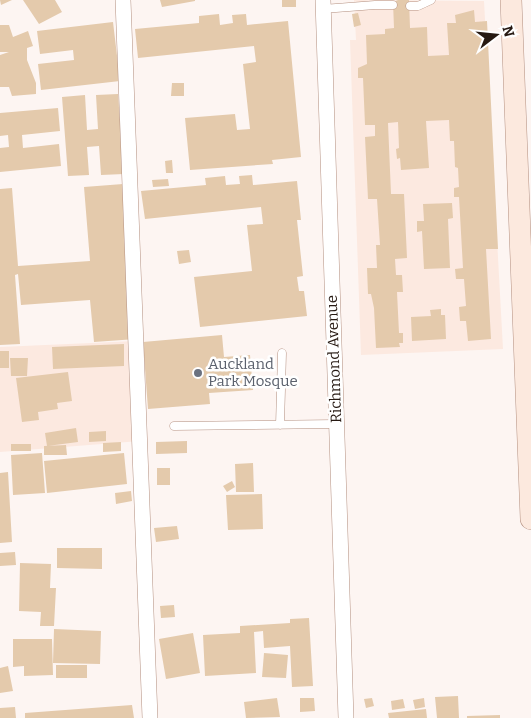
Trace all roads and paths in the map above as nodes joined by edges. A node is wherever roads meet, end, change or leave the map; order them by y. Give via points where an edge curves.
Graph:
1 (123, 0) edge
2 (431, 0) edge
3 (511, 0) edge
4 (390, 4) edge
5 (323, 5) edge
6 (410, 6) dead end
7 (282, 354) dead end
8 (336, 424) junction
9 (280, 425) junction
10 (174, 426) dead end
11 (531, 519) edge
12 (150, 718) edge
13 (346, 718) edge

1 - 12 street
2 - 6 lane
3 - 11 main road
4 - 5 lane
5 - 8 street, Richmond Avenue
7 - 9 lane
8 - 9 lane
8 - 13 street, Richmond Avenue
9 - 10 lane

